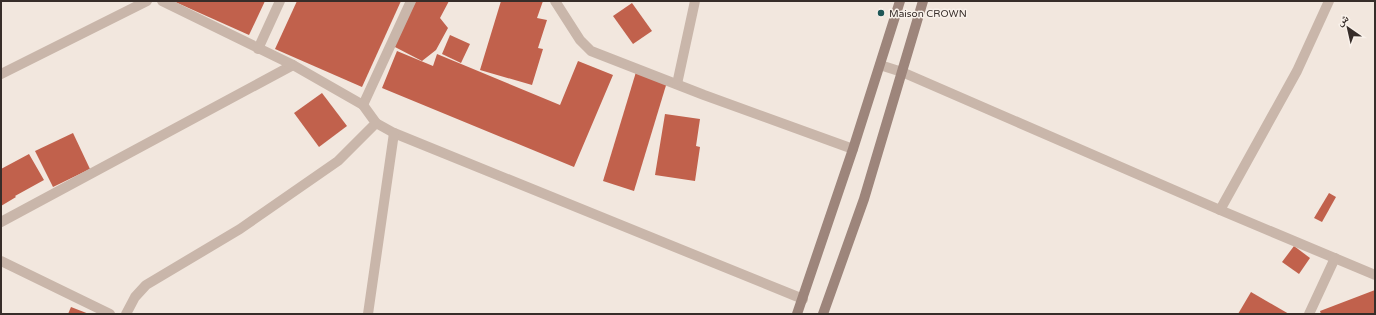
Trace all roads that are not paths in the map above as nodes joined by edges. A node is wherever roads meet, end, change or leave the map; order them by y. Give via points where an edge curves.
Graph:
1 (147, 1) edge
2 (162, 1) edge
3 (280, 1) edge
4 (411, 1) edge
5 (555, 1) edge
6 (695, 1) edge
7 (900, 1) edge
8 (923, 1) edge
9 (1329, 1) edge
10 (258, 49) junction
11 (293, 65) junction
12 (880, 65) junction
13 (902, 72) junction
14 (1, 74) edge
15 (677, 84) junction
16 (363, 104) junction
17 (376, 123) junction
18 (394, 132) junction
19 (853, 149) junction
20 (1220, 210) junction
21 (1, 222) edge
22 (1335, 258) junction
23 (1, 261) edge
24 (1375, 275) edge
25 (803, 299) junction
26 (110, 314) edge
27 (126, 314) edge
28 (368, 314) edge
29 (798, 314) edge
30 (822, 314) edge
31 (1309, 314) edge

1 - 14 street
2 - 10 street
3 - 10 street
4 - 16 street
5 - 15 street via 580,40 591,51
6 - 15 street
7 - 12 main road
8 - 13 main road
9 - 20 street via 1297,71
10 - 11 street
11 - 16 street
11 - 21 street
12 - 13 street
12 - 19 main road
13 - 20 street
13 - 30 main road via 864,199
15 - 19 street
16 - 17 street
17 - 18 street
17 - 27 street via 338,161 240,229 146,286 135,297
18 - 25 street
18 - 28 street
19 - 25 main road
20 - 22 street
22 - 24 street
22 - 31 street
23 - 26 street
25 - 29 main road

